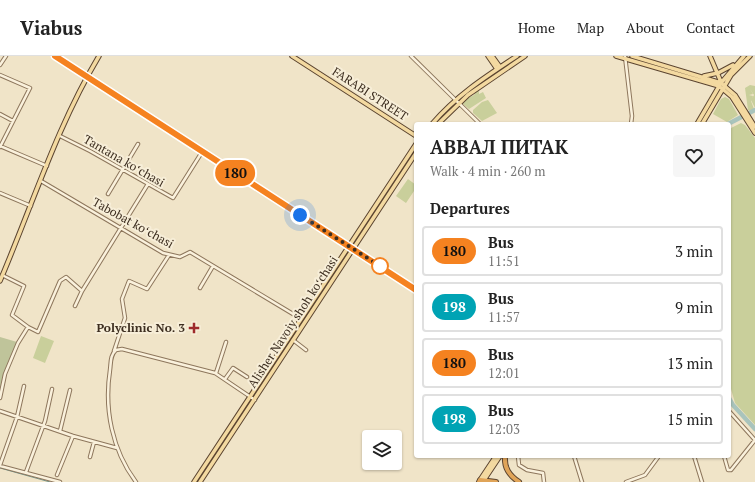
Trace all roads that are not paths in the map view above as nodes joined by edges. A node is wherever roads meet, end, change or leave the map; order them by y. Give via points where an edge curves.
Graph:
1 (6, 56) edge
2 (55, 56) edge
3 (99, 56) edge
4 (292, 56) edge
5 (411, 56) edge
6 (488, 56) edge
7 (492, 56) edge
8 (517, 56) edge
9 (525, 56) edge
10 (616, 56) edge
11 (632, 56) edge
12 (710, 56) edge
13 (744, 56) edge
14 (750, 56) edge
15 (625, 57) edge
16 (739, 61) junction
17 (0, 65) edge
18 (498, 68) junction
19 (718, 73) junction
20 (0, 75) edge
21 (87, 76) junction
22 (702, 76) junction
23 (722, 86) junction
24 (456, 101) junction
25 (0, 114) edge
26 (13, 121) junction
27 (434, 122) edge
28 (440, 122) edge
29 (478, 122) edge
30 (631, 122) edge
31 (698, 122) edge
32 (703, 122) edge
33 (749, 122) junction
34 (755, 127) edge
35 (755, 133) edge
36 (414, 135) edge
37 (60, 136) junction
38 (138, 144) dead end
39 (0, 146) edge
40 (414, 147) edge
41 (202, 152) junction
42 (414, 155) edge
43 (47, 166) junction
44 (124, 170) junction
45 (42, 181) junction
46 (148, 184) junction
47 (0, 193) edge
48 (108, 194) dead end
49 (31, 206) junction
50 (121, 228) junction
51 (352, 247) junction
52 (169, 255) junction
53 (213, 266) junction
54 (2, 275) junction
55 (0, 280) edge
56 (200, 288) dead end
57 (414, 289) edge
58 (82, 291) junction
59 (75, 306) dead end
60 (298, 318) dead end
61 (28, 328) junction
62 (293, 340) junction
63 (226, 342) dead end
64 (306, 350) dead end
65 (113, 352) junction
66 (216, 373) junction
67 (247, 377) dead end
68 (225, 379) junction
69 (24, 386) dead end
70 (52, 389) dead end
71 (70, 390) dead end
72 (250, 397) junction
73 (0, 398) edge
74 (255, 400) junction
75 (0, 411) edge
76 (731, 413) edge
77 (16, 417) junction
78 (43, 426) junction
79 (60, 432) junction
80 (73, 436) junction
81 (755, 440) edge
82 (94, 442) junction
83 (117, 448) junction
84 (90, 457) dead end
85 (495, 458) edge
86 (498, 458) edge
87 (504, 458) edge
88 (518, 458) edge
89 (575, 458) edge
90 (658, 458) edge
91 (695, 458) edge
92 (725, 458) edge
93 (0, 466) edge
94 (26, 472) junction
95 (57, 475) dead end
96 (481, 481) edge
97 (59, 482) edge
98 (136, 482) edge
99 (194, 482) edge
100 (200, 482) edge
101 (496, 482) edge
102 (519, 482) edge
103 (544, 482) edge
104 (582, 482) edge
105 (626, 482) edge
106 (702, 482) edge

1 - 17 street
2 - 21 main road
3 - 21 main road
4 - 36 main road, FARABI STREET
5 - 24 street
6 - 18 main road
7 - 18 main road
8 - 18 main road
9 - 24 main road
10 - 15 main road
11 - 22 main road
12 - 19 main road
13 - 16 main road
14 - 23 main road
15 - 23 main road
15 - 30 street
16 - 19 main road
16 - 23 main road
18 - 24 main road
19 - 22 main road
19 - 23 main road
20 - 26 street via 30,88
21 - 37 main road
21 - 41 main road
22 - 23 main road
23 - 31 main road
23 - 32 main road
23 - 33 main road
24 - 27 main road
24 - 28 main road
24 - 29 street
25 - 26 street
26 - 39 street
33 - 34 main road
33 - 35 main road
37 - 43 main road
37 - 44 street, Tantana koʻchasi
38 - 44 street
39 - 43 street
40 - 51 main road, Alisher Navoiy shoh koʻchasi
41 - 46 street, Tantana koʻchasi via 175,197 169,198
41 - 51 main road
42 - 51 main road, Alisher Navoiy shoh koʻchasi
43 - 45 main road
44 - 46 street, Tantana koʻchasi
44 - 48 street
45 - 49 main road
45 - 50 street, Tabobat koʻchasi
46 - 50 street
47 - 49 street
49 - 54 main road
50 - 52 street, Tabobat koʻchasi
50 - 58 street
51 - 57 main road
51 - 62 main road, Alisher Navoiy shoh koʻchasi
51 - 72 main road, Alisher Navoiy shoh koʻchasi
52 - 53 street, Tabobat koʻchasi via 180,257 190,252
52 - 65 street via 146,290 129,281 122,299 125,318
53 - 56 street
53 - 60 street, Tabobat koʻchasi
54 - 55 main road
54 - 61 street via 24,286 12,315
58 - 59 street
58 - 61 street via 66,277 62,278 38,331
61 - 73 street via 18,343 5,374
62 - 64 street
62 - 74 main road, Alisher Navoiy shoh koʻchasi
63 - 66 street
65 - 66 street via 122,349
65 - 83 street via 108,380 109,415
66 - 68 street
67 - 68 street via 233,368
68 - 72 street
69 - 77 street
70 - 78 street
71 - 79 street
72 - 74 street
72 - 99 main road, Alisher Navoiy shoh koʻchasi
74 - 100 main road, Alisher Navoiy shoh koʻchasi
75 - 77 street
76 - 81 street
77 - 78 street
77 - 93 street
78 - 79 street
78 - 94 street
79 - 80 street
80 - 82 street
80 - 95 street
81 - 92 street via 730,470
82 - 83 street
82 - 84 street
83 - 98 street
85 - 96 main road
86 - 96 main road
87 - 102 highway via 505,467
88 - 103 street via 519,465 527,470 543,473
89 - 104 street
90 - 105 street via 645,475
91 - 106 street
93 - 94 street
93 - 97 street
94 - 97 street
96 - 101 highway

